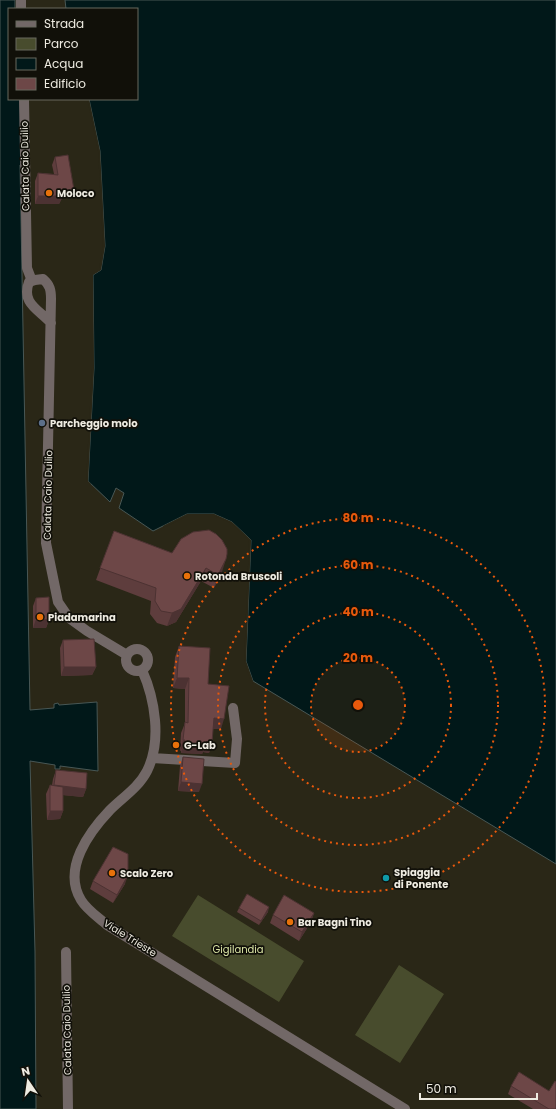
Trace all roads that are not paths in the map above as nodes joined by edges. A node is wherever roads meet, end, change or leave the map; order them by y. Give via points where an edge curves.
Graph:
1 (24, 100) edge
2 (32, 281) junction
3 (51, 322) junction
4 (127, 654) junction
5 (142, 670) junction
6 (233, 708) dead end
7 (152, 758) junction
8 (66, 952) dead end
9 (68, 1109) edge
10 (404, 1109) edge

1 - 2 street, Calata Caio Duilio via 27,268
2 - 3 street via 27,287 27,299
2 - 3 street, Calata Caio Duilio via 43,280 48,284 51,292
3 - 4 street, Calata Caio Duilio via 46,544 58,602 68,618
4 - 5 street via 126,662 130,669
4 - 5 street via 133,650 144,652 148,662
5 - 7 street, Viale Trieste via 149,685 155,713
6 - 7 street via 237,739 235,764
7 - 10 street, Viale Trieste via 139,782 93,829 81,850 75,870 80,899 90,912 107,925
8 - 9 street, Calata Caio Duilio

